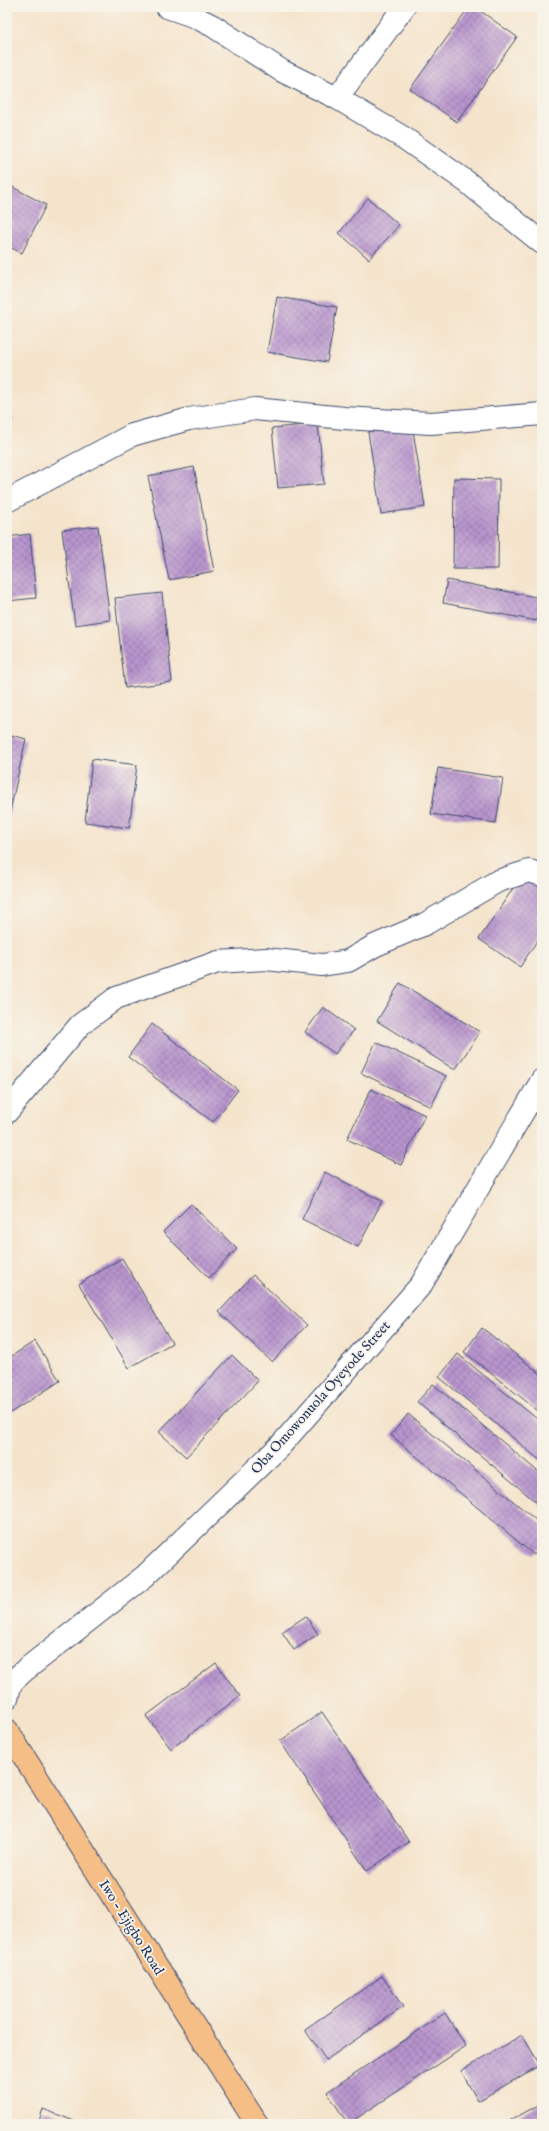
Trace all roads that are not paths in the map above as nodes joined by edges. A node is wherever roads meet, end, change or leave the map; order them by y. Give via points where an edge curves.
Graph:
1 (167, 7) edge
2 (404, 7) edge
3 (337, 98) junction
4 (542, 243) edge
5 (542, 414) edge
6 (7, 501) edge
7 (542, 875) edge
8 (542, 1080) edge
9 (7, 1112) edge
10 (7, 1698) edge
11 (7, 1730) edge
12 (257, 2124) edge

1 - 3 street via 213,26 282,71
2 - 3 street
3 - 4 street via 404,138 467,182
5 - 6 street via 431,423 255,409 189,419 132,435
7 - 9 street via 529,872 498,881 425,924 374,946 348,961 322,964 266,959 218,962 116,998 80,1025
8 - 10 street, Oba Omowonuola Oyeyode Street via 422,1285 280,1446 145,1576 25,1670 11,1683
11 - 12 main road, Iwo - Ejigbo Road

